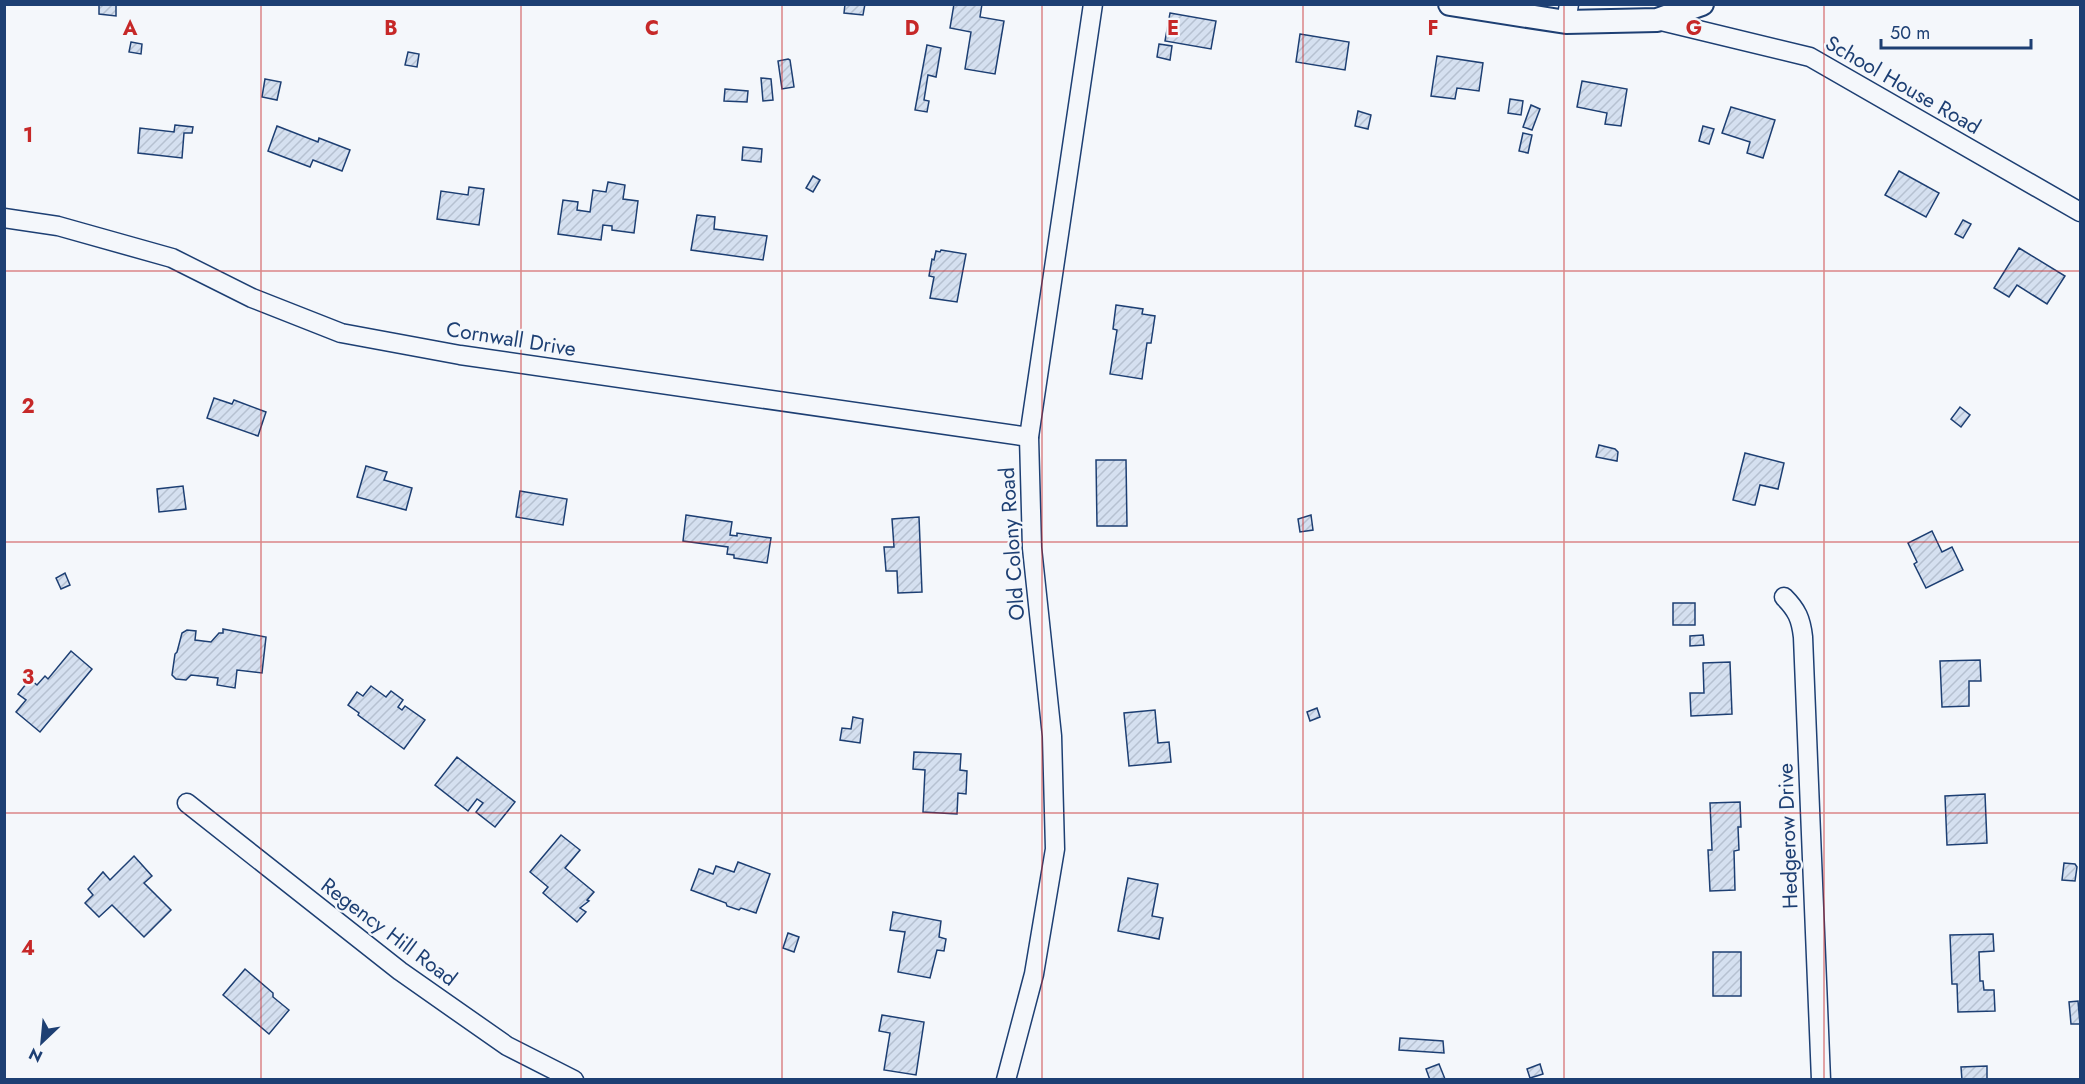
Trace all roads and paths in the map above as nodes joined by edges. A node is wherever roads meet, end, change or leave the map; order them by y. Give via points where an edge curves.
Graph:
1 (1093, 4) edge
2 (1450, 4) edge
3 (1702, 4) edge
4 (1568, 13) edge
5 (1657, 20) junction
6 (2080, 212) edge
7 (4, 218) edge
8 (1029, 437) junction
9 (1784, 597) dead end
10 (187, 803) dead end
11 (574, 1080) edge
12 (1006, 1080) edge
13 (1821, 1080) edge

1 - 8 street, Old Colony Road
2 - 4 street
3 - 5 street
4 - 5 street
5 - 6 street, School House Road via 1810,57
7 - 8 street, Cornwall Drive via 58,226 172,258 252,298 341,333 460,355
8 - 12 street, Old Colony Road via 1032,548 1052,735 1055,849 1035,974
9 - 13 street, Hedgerow Drive via 1795,608 1803,637
10 - 11 street, Regency Hill Road via 396,969 507,1046

